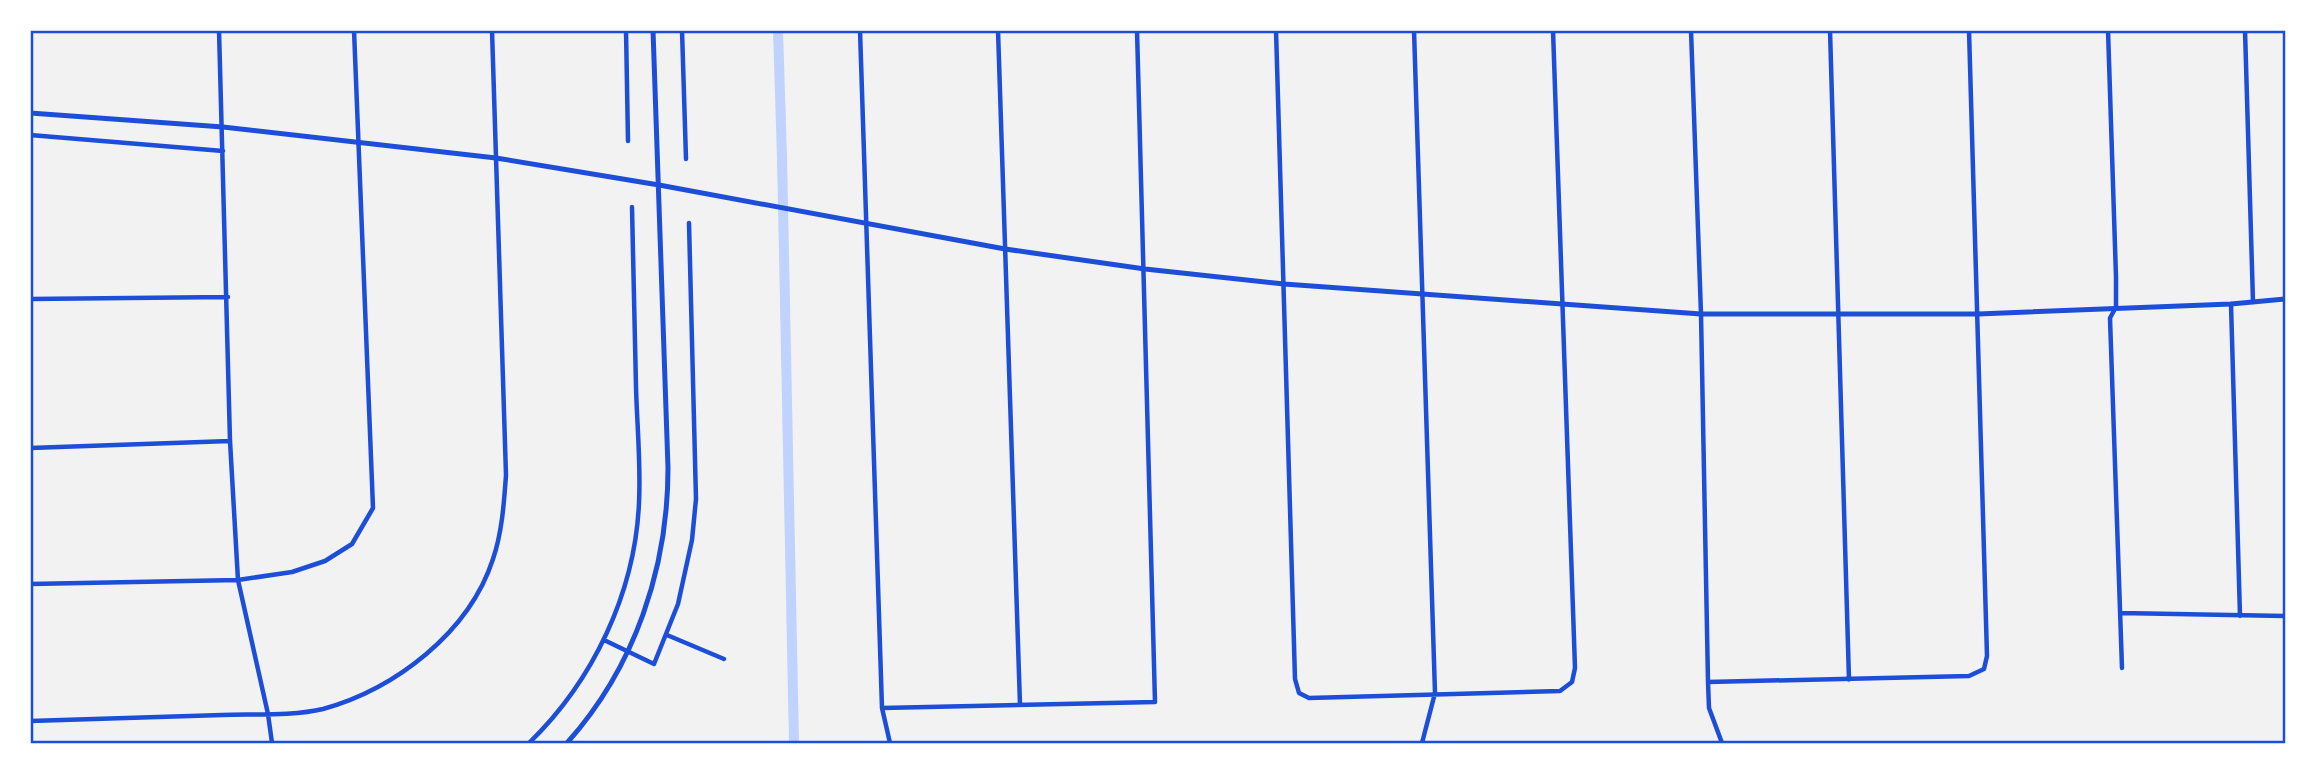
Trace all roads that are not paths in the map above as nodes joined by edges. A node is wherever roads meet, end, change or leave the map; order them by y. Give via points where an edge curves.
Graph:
1 (219, 30) edge
2 (354, 30) edge
3 (492, 30) edge
4 (626, 30) edge
5 (653, 30) edge
6 (682, 30) edge
7 (860, 30) edge
8 (998, 30) edge
9 (1137, 30) edge
10 (1276, 30) edge
11 (1414, 30) edge
12 (1553, 30) edge
13 (1691, 30) edge
14 (1830, 30) edge
15 (1969, 30) edge
16 (2108, 30) edge
17 (2245, 30) edge
18 (30, 113) edge
19 (223, 127) junction
20 (30, 135) edge
21 (628, 141) dead end
22 (358, 143) junction
23 (223, 151) junction
24 (496, 158) junction
25 (686, 159) dead end
26 (659, 185) junction
27 (632, 206) dead end
28 (689, 223) dead end
29 (865, 223) junction
30 (1005, 249) junction
31 (1145, 269) junction
32 (1284, 284) junction
33 (1423, 295) junction
34 (228, 297) junction
35 (30, 299) edge
36 (2285, 299) edge
37 (2253, 302) junction
38 (2231, 304) junction
39 (1562, 305) junction
40 (2116, 307) junction
41 (1701, 314) junction
42 (1978, 314) junction
43 (1840, 315) junction
44 (230, 441) junction
45 (30, 448) edge
46 (239, 580) junction
47 (30, 584) edge
48 (2120, 613) junction
49 (2240, 616) junction
50 (2285, 617) edge
51 (667, 635) junction
52 (604, 640) junction
53 (627, 651) junction
54 (724, 659) dead end
55 (2122, 668) dead end
56 (1849, 680) junction
57 (1708, 682) junction
58 (1435, 693) junction
59 (1020, 705) junction
60 (882, 708) junction
61 (268, 714) junction
62 (30, 721) edge
63 (272, 743) edge
64 (529, 743) edge
65 (567, 743) edge
66 (890, 743) edge
67 (1422, 743) edge
68 (1722, 743) edge

1 - 19 street
2 - 22 street
3 - 24 street
4 - 21 street
5 - 26 street
6 - 25 street
7 - 29 street
8 - 30 street
9 - 31 street
10 - 32 street
11 - 33 street
12 - 39 street
13 - 41 street
14 - 43 street
15 - 42 street
16 - 40 street
17 - 37 street
18 - 19 street
19 - 22 street
19 - 23 street
20 - 23 street
22 - 24 street
22 - 46 street via 373,508 352,544 326,561
23 - 34 street
24 - 26 street
24 - 61 street via 506,475 493,560 474,599 421,659 368,692 321,709
26 - 29 street
26 - 53 street via 667,517 654,583
27 - 52 street via 639,504 629,568
28 - 51 street via 696,499 685,573
29 - 30 street
29 - 60 street
30 - 31 street
30 - 59 street
31 - 32 street
31 - 59 street via 1155,702
32 - 33 street
32 - 58 street via 1299,693 1309,698
33 - 39 street
33 - 58 street
34 - 35 street
34 - 44 street
36 - 37 street
37 - 38 street
38 - 40 street
38 - 49 street
39 - 41 street
39 - 58 street via 1572,682 1560,691
40 - 42 street
40 - 48 street via 2110,318
41 - 43 street
41 - 57 street
42 - 43 street
42 - 56 street via 1984,669 1969,676
43 - 56 street
44 - 45 street
44 - 46 street
46 - 47 street
46 - 61 street
48 - 49 street
48 - 55 street
49 - 50 street
51 - 53 street via 654,664
51 - 54 street
52 - 53 street
52 - 64 street via 569,696
53 - 65 street via 598,702
56 - 57 street
57 - 68 street via 1709,708
58 - 67 street
59 - 60 street
60 - 66 street
61 - 62 street
61 - 63 street

